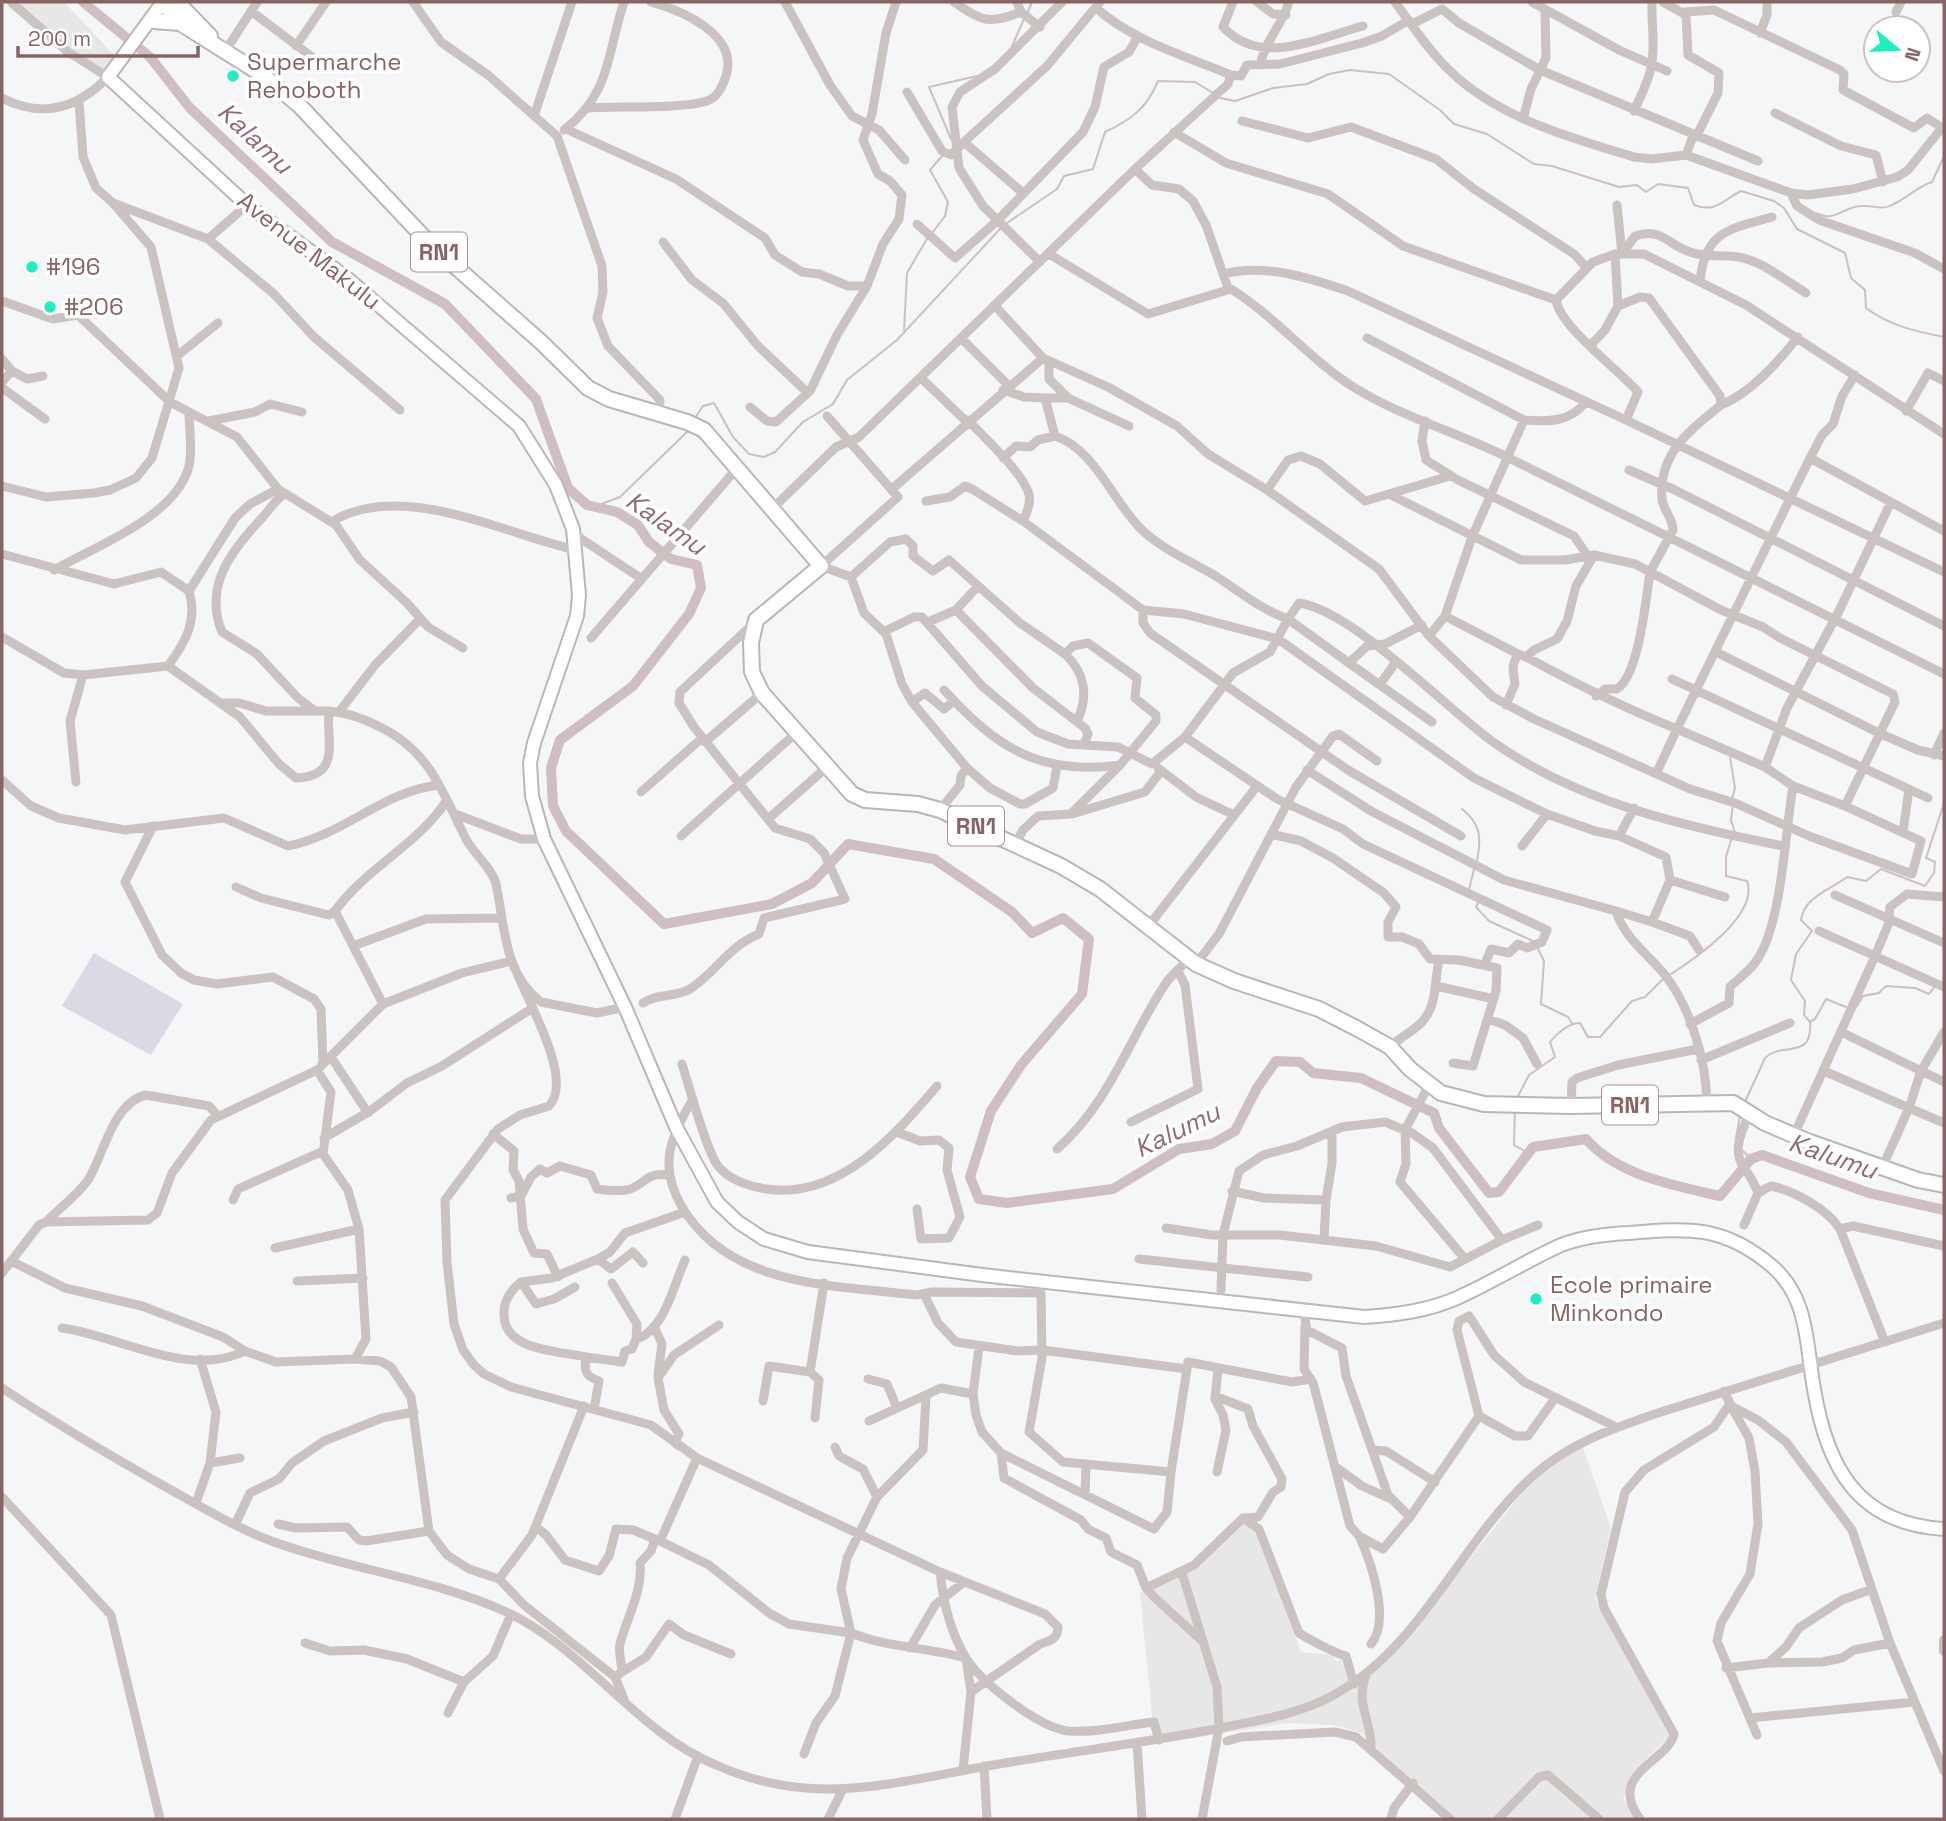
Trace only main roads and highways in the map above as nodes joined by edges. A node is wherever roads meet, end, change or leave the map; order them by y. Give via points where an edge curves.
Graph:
1 (174, 4) edge
2 (180, 23) junction
3 (147, 27) junction
4 (220, 47) junction
5 (1944, 1185) edge
6 (1944, 1529) edge

1 - 2 highway, RN1
1 - 3 main road
1 - 4 highway, RN1
2 - 3 highway
2 - 4 highway, RN1
3 - 6 main road, Avenue Makulu via 108,77 247,205 346,278 514,420 550,473 573,529 579,595 577,616 534,743 532,796 544,839 625,1007 676,1127 723,1208 764,1239 799,1250 1364,1317 1418,1311 1456,1299 1564,1244 1608,1234 1691,1228 1736,1240 1774,1268 1801,1306 1814,1391 1832,1454 1849,1484 1868,1506 1890,1519
4 - 5 highway, RN1 via 299,105 431,245 588,388 609,399 693,424 773,508 821,566 756,620 752,672 762,692 859,798 940,810 1016,844 1088,880 1192,961 1234,981 1320,1009 1390,1047 1429,1085 1471,1102 1571,1106 1707,1102 1745,1109 1794,1135

